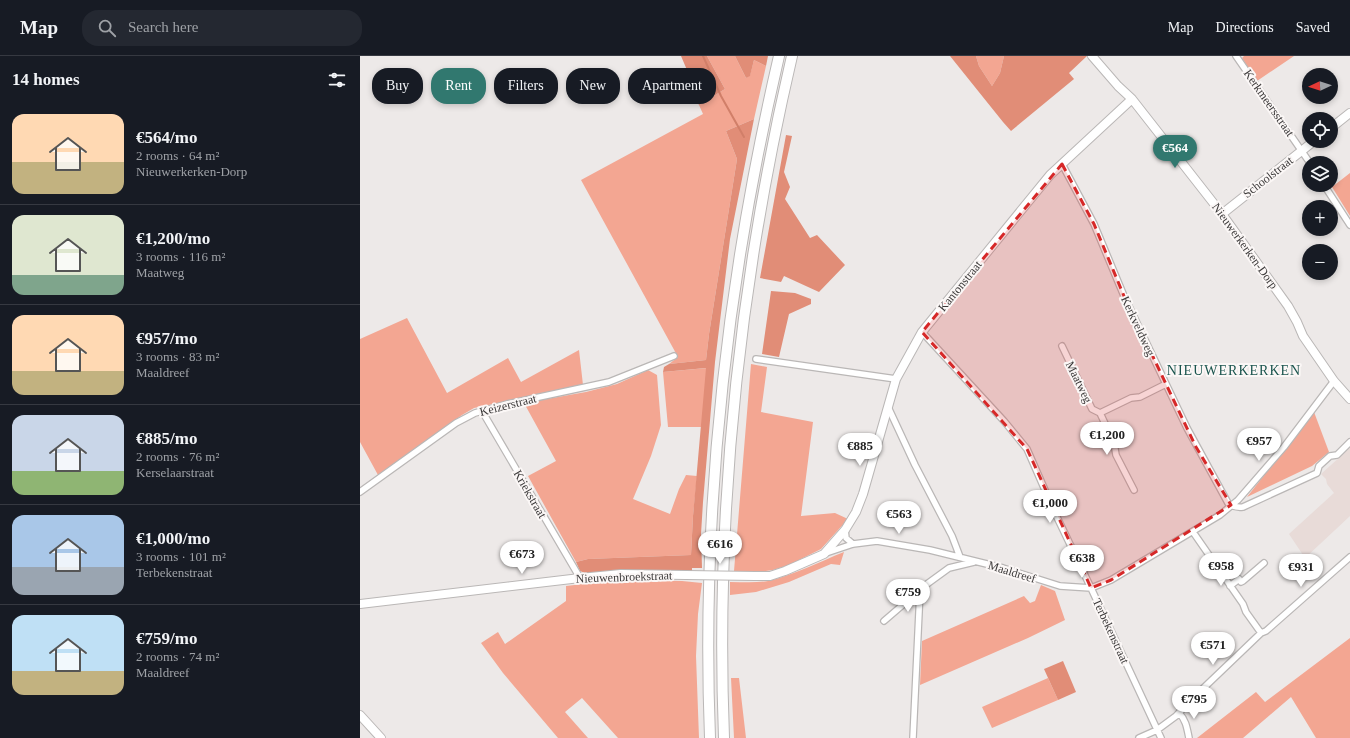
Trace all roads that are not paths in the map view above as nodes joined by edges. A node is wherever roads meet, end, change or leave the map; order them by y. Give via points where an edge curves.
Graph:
1 (779, 56) edge
2 (792, 56) edge
3 (1092, 56) edge
4 (1236, 56) edge
5 (1132, 99) junction
6 (1350, 112) edge
7 (1338, 122) edge
8 (1306, 148) edge
9 (1302, 151) junction
10 (1305, 156) edge
11 (1062, 164) junction
12 (1329, 192) edge
13 (1222, 214) junction
14 (1350, 225) edge
15 (922, 332) junction
16 (1062, 346) dead end
17 (674, 356) dead end
18 (756, 359) dead end
19 (896, 379) junction
20 (1334, 381) junction
21 (1166, 384) junction
22 (1350, 399) edge
23 (888, 407) junction
24 (482, 411) junction
25 (1100, 413) junction
26 (1350, 442) edge
27 (1134, 490) dead end
28 (360, 492) edge
29 (1231, 505) junction
30 (845, 530) junction
31 (1193, 532) junction
32 (852, 544) junction
33 (824, 554) junction
34 (960, 557) junction
35 (1350, 557) edge
36 (976, 561) junction
37 (1264, 563) dead end
38 (580, 578) junction
39 (1230, 586) junction
40 (1091, 588) junction
41 (920, 591) junction
42 (360, 604) edge
43 (884, 621) dead end
44 (1261, 633) junction
45 (1179, 713) junction
46 (360, 715) edge
47 (1157, 730) junction
48 (381, 738) edge
49 (710, 738) edge
50 (724, 738) edge
51 (912, 738) edge
52 (1139, 738) edge
53 (1161, 738) edge
54 (1189, 738) edge

1 - 49 highway via 746,217 721,399 709,591
2 - 50 highway via 759,219 735,401 722,594
3 - 5 street, Nieuwerkerken-Dorp
4 - 9 street, Kerkmeersstraat
5 - 11 street, Kantonstraat
5 - 13 street, Nieuwerkerken-Dorp
6 - 7 street
8 - 9 street, Schoolstraat
9 - 10 street, Kerkmeersstraat
9 - 13 street, Schoolstraat
11 - 15 street, Kantonstraat via 1050,175
11 - 21 street, Kerkveldweg via 1094,224 1124,296
12 - 14 street
13 - 20 street, Nieuwerkerken-Dorp via 1288,306 1302,336
15 - 19 street, Kantonstraat
15 - 40 street, Terbekenstraat via 1027,449
16 - 25 street, Maatweg via 1092,409
17 - 24 street, Keizerstraat via 609,382
18 - 19 street
19 - 23 street, Kantonstraat
20 - 22 street, Nieuwerkerken-Dorp
20 - 29 street, Maaldreef via 1284,447
21 - 25 street, Maatweg
21 - 29 street, Kerkveldweg via 1196,447
23 - 30 street, Kantonstraat via 856,512
23 - 34 street
24 - 28 street, Keizerstraat via 456,423
24 - 38 street, Kriekstraat
25 - 27 street, Maatweg via 1114,443 1116,455
26 - 29 street via 1337,455 1330,456 1319,466 1317,473 1243,506
29 - 31 street, Maaldreef
30 - 32 street via 846,538
30 - 33 street, Kantonstraat
31 - 39 street
31 - 40 street, Maaldreef via 1111,580
32 - 33 street, Nieuwenbroekstraat
32 - 34 street, Nieuwenbroekstraat via 877,541
33 - 38 street, Nieuwenbroekstraat, bridge via 770,576 621,574
34 - 36 street, Nieuwenbroekstraat
35 - 44 street
36 - 40 street, Maaldreef via 1060,586
36 - 41 street, Maaldreef via 949,568
37 - 39 street via 1243,581 1239,579
38 - 42 street, Nieuwenbroekstraat
39 - 44 street
40 - 47 street, Terbekenstraat
41 - 43 street, Maaldreef
41 - 51 street
44 - 45 street
45 - 47 street
45 - 54 street via 1187,724
46 - 48 street
47 - 52 street
47 - 53 street, Terbekenstraat

